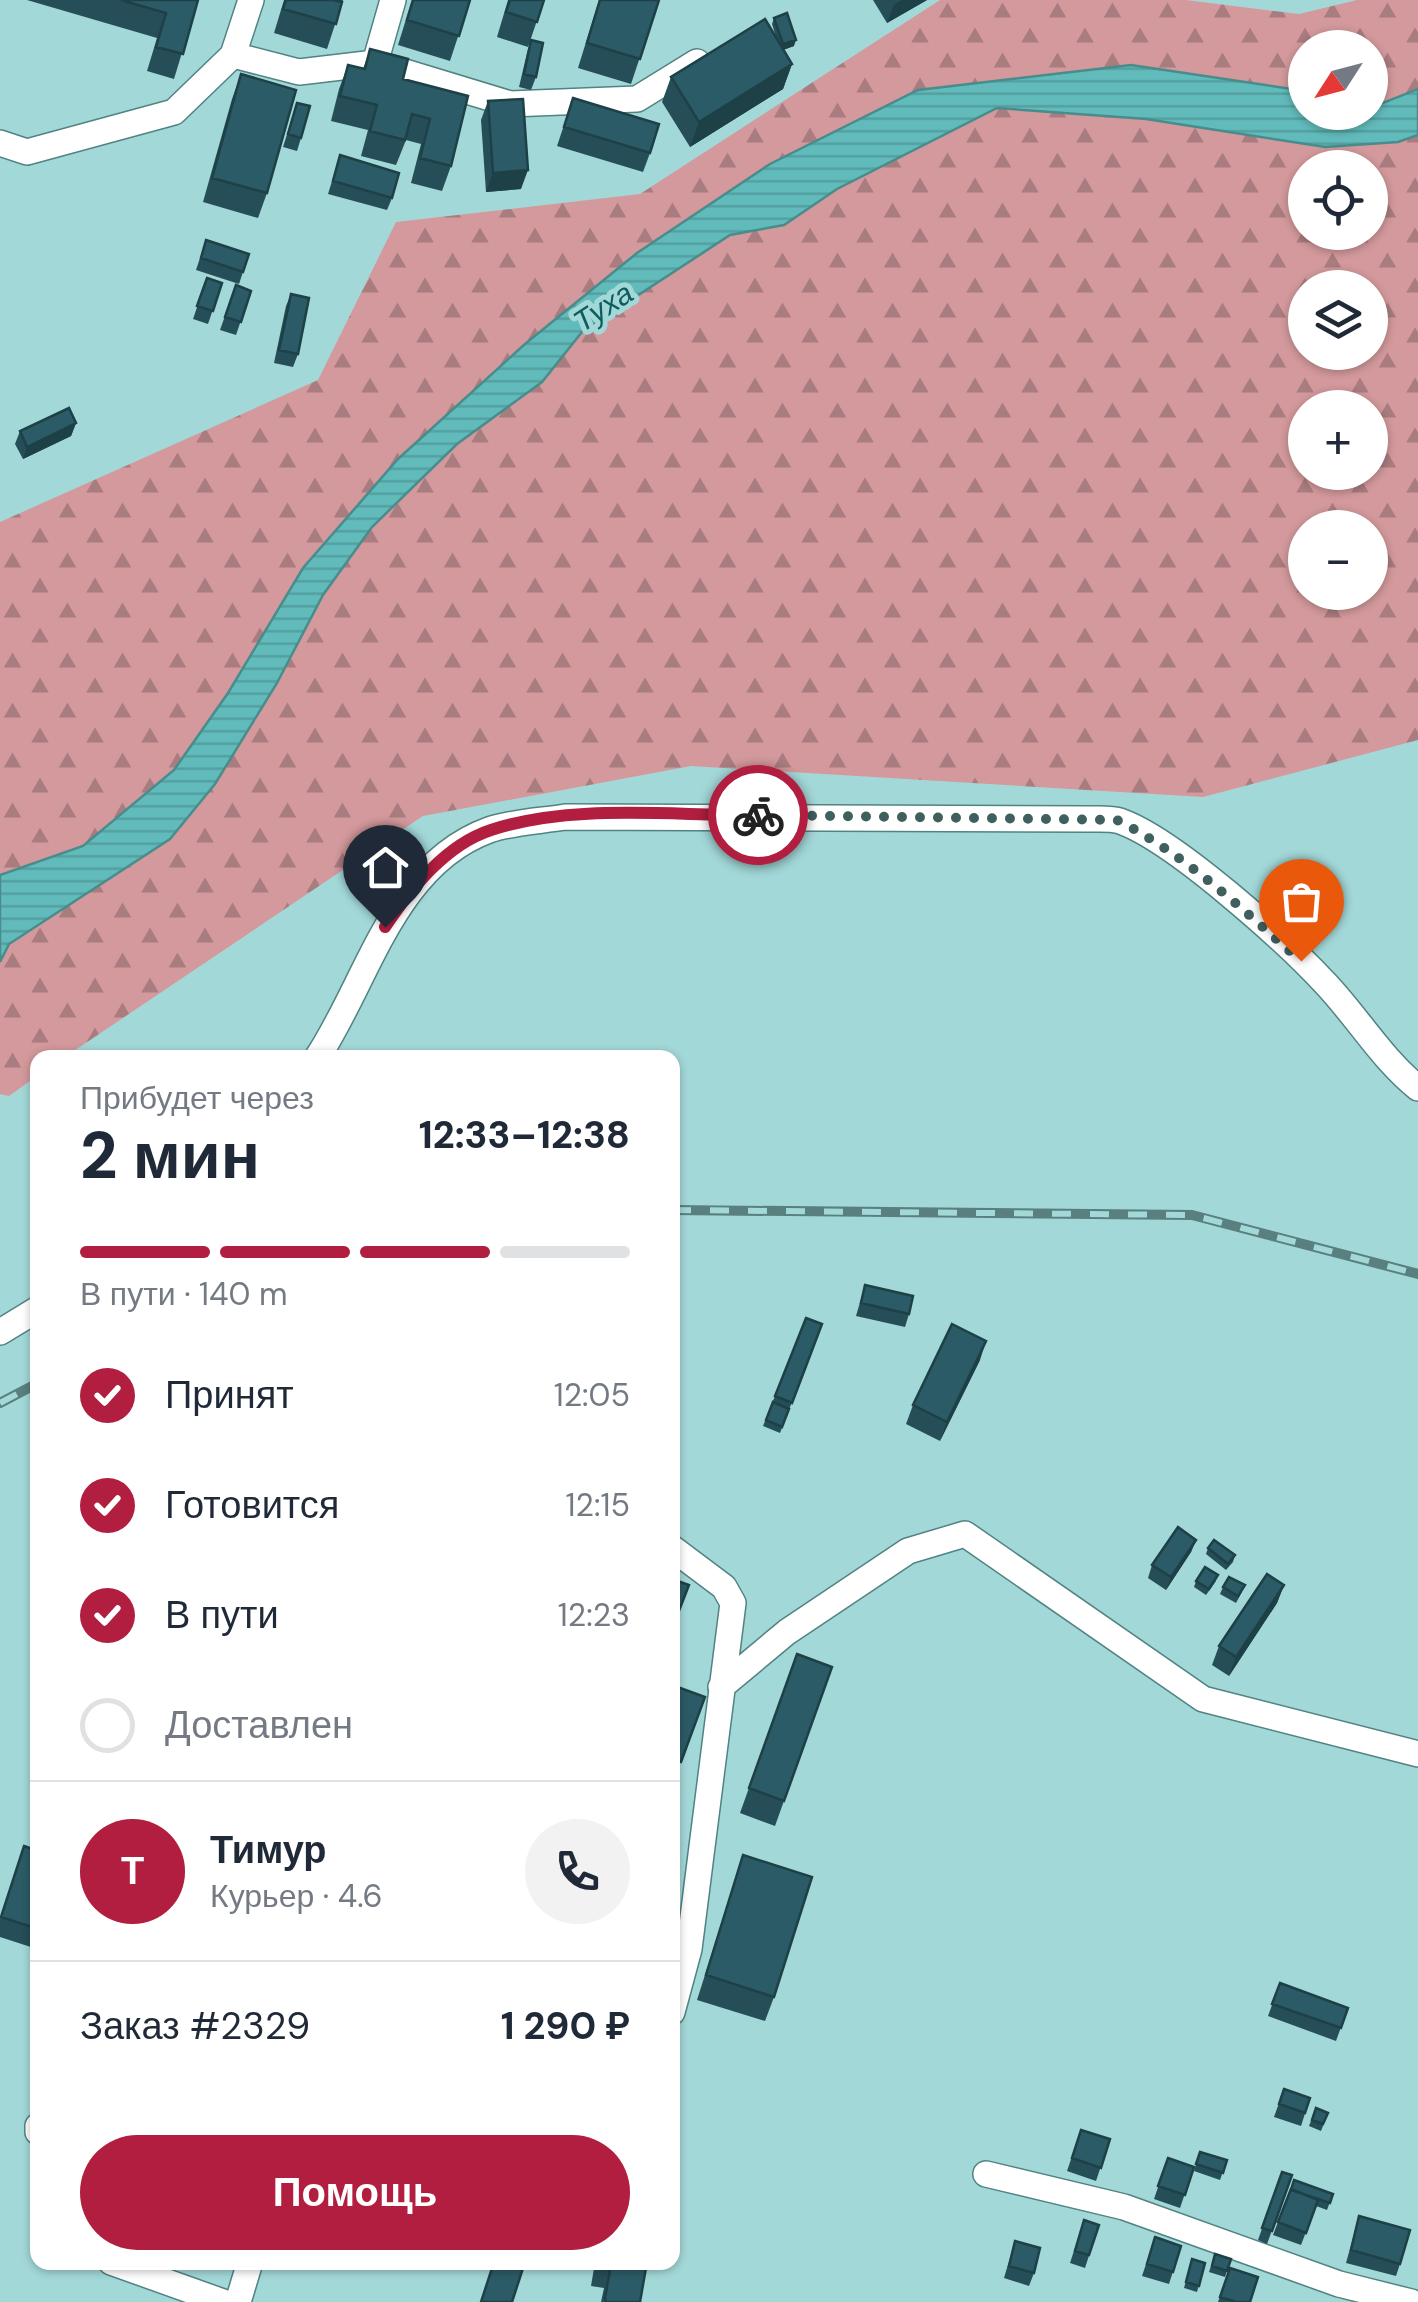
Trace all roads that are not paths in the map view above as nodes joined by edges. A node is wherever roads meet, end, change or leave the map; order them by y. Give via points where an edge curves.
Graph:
1 (251, 0) edge
2 (394, 0) edge
3 (719, 49) edge
4 (233, 55) junction
5 (375, 63) junction
6 (0, 144) edge
7 (321, 1050) edge
8 (1418, 1088) edge
9 (30, 1313) edge
10 (0, 1332) edge
11 (680, 1554) edge
12 (721, 1686) junction
13 (1418, 1754) edge
14 (680, 1982) edge
15 (986, 2174) dead end
16 (129, 2270) edge
17 (248, 2270) edge
18 (195, 2298) edge
19 (223, 2302) edge
20 (238, 2302) edge
21 (1411, 2302) edge

1 - 4 street
2 - 5 street
3 - 5 street via 637,98 510,104
4 - 5 street via 299,72
4 - 6 street via 174,112 26,152
7 - 8 street via 411,888 488,830 565,816 1089,819 1117,820 1202,874 1325,983
9 - 10 street
11 - 12 street via 724,1587 733,1603
12 - 13 street via 908,1551 965,1534 1203,1699
12 - 14 street
15 - 21 street via 1124,2207 1339,2284
16 - 18 street
17 - 20 street
18 - 19 street

